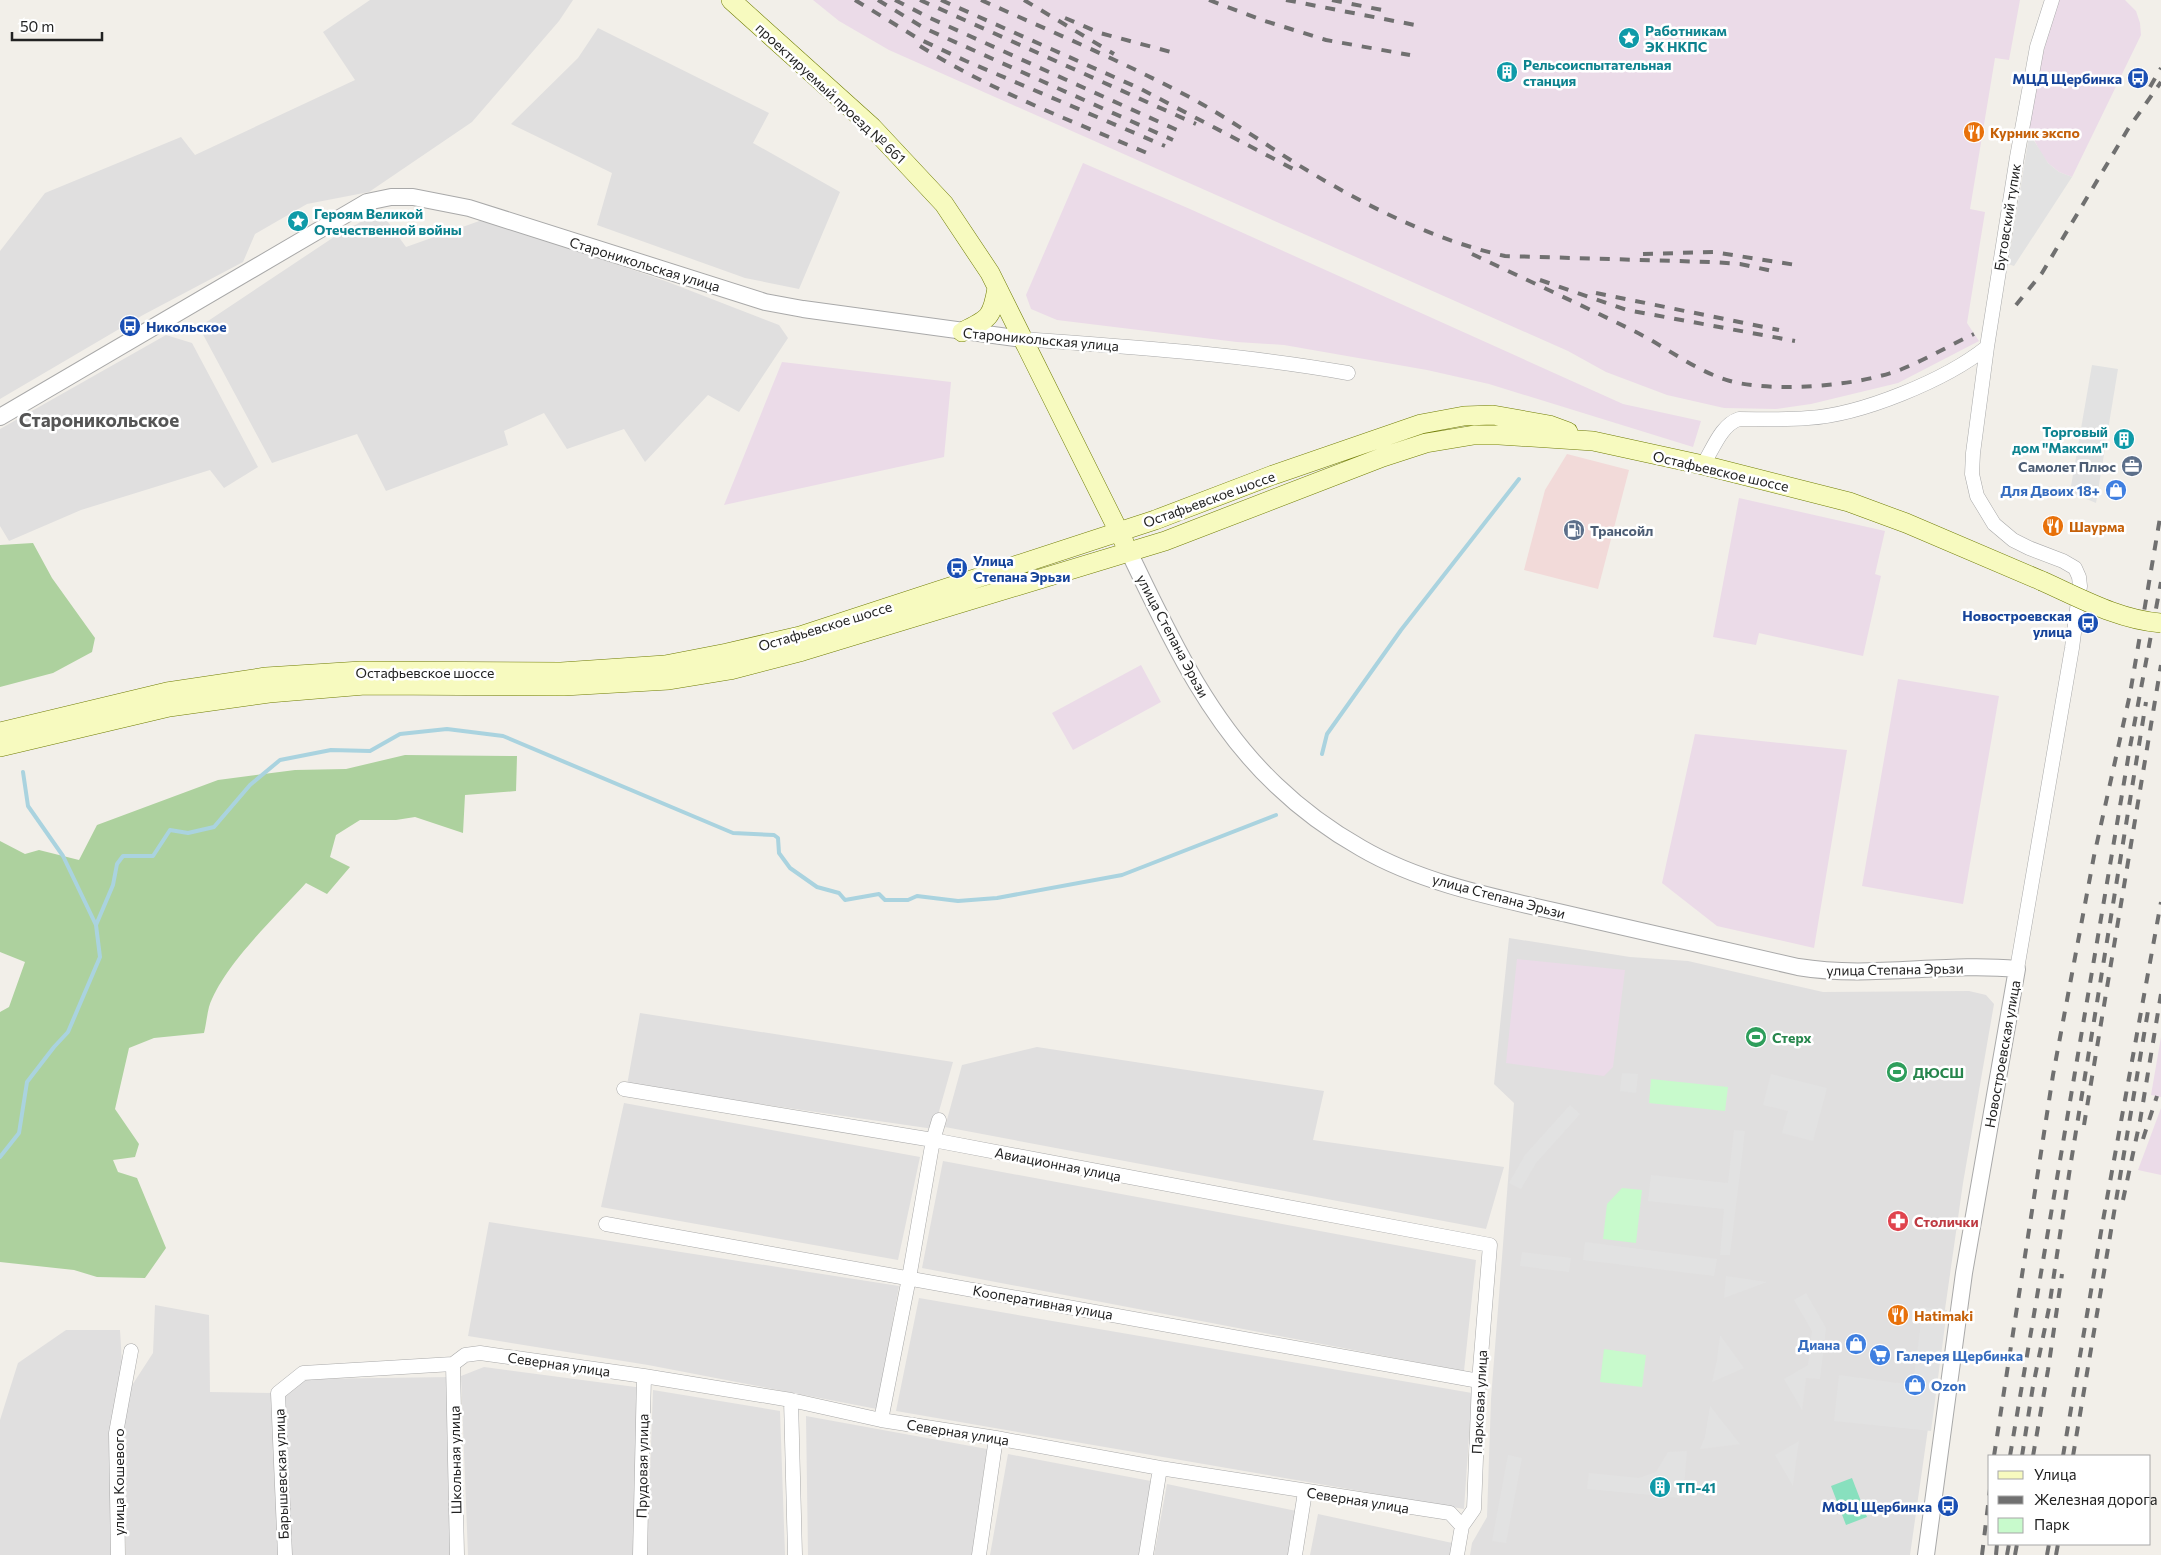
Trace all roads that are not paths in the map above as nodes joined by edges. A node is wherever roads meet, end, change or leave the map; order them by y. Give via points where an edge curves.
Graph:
1 (731, 0) edge
2 (2052, 0) edge
3 (997, 288) junction
4 (962, 332) junction
5 (1024, 339) junction
6 (1987, 347) junction
7 (1348, 373) dead end
8 (0, 417) edge
9 (1593, 441) junction
10 (1703, 465) junction
11 (1118, 532) junction
12 (1129, 552) junction
13 (2161, 623) edge
14 (0, 732) edge
15 (0, 747) edge
16 (2017, 969) junction
17 (624, 1089) dead end
18 (938, 1120) dead end
19 (933, 1140) junction
20 (606, 1224) dead end
21 (1490, 1245) joint
22 (909, 1278) junction
23 (131, 1351) dead end
24 (453, 1364) junction
25 (644, 1376) junction
26 (1480, 1381) junction
27 (792, 1400) junction
28 (881, 1420) junction
29 (996, 1438) junction
30 (1160, 1468) junction
31 (1306, 1492) junction
32 (1462, 1526) junction
33 (118, 1555) edge
34 (285, 1555) edge
35 (457, 1555) edge
36 (640, 1555) edge
37 (795, 1555) edge
38 (979, 1555) edge
39 (1146, 1555) edge
40 (1295, 1555) edge
41 (1457, 1555) edge
42 (1926, 1555) edge

1 - 3 main road, проектируемый проезд № 661 via 904,160 944,204 990,272
2 - 6 street, Бутовский тупик via 2037,47 2030,84
3 - 4 main road via 990,315
3 - 5 main road, проектируемый проезд № 661
4 - 5 street, Староникольская улица
4 - 8 street, Староникольская улица via 765,302 469,208 413,197 390,197 367,202
5 - 7 street, Староникольская улица via 1225,355
5 - 11 main road, улица Степана Эрьзи
6 - 10 street via 1918,387 1846,412 1810,418 1739,419 1726,428
6 - 16 street, Новостроевская улица via 1973,453 1972,474 1977,496 1994,524 2014,540 2063,561 2075,568 2079,577 2080,598
9 - 10 main road, Остафьевское шоссе
9 - 11 main road, Остафьевское шоссе via 1549,425 1493,415 1464,416 1421,424
9 - 12 main road, Остафьевское шоссе via 1499,434 1426,443
10 - 13 main road, Остафьевское шоссе, bridge via 1849,502 1906,523 2123,616
11 - 12 main road, улица Степана Эрьзи
11 - 14 main road, Остафьевское шоссе via 800,636 666,665 561,672 361,671 266,678 167,692
12 - 15 main road, Остафьевское шоссе via 730,670 669,680 564,686 365,685 269,693 169,707
12 - 16 street, улица Степана Эрьзи via 1189,672 1236,740 1276,785 1308,811 1360,848 1383,859 1476,892 1798,967 1842,972 1991,966
16 - 42 street, Новостроевская улица via 1964,1273
17 - 19 street, Авиационная улица
18 - 19 street
19 - 21 street, Авиационная улица
19 - 22 street
20 - 22 street, Кооперативная улица
21 - 26 street, Парковая улица
22 - 26 street, Кооперативная улица
22 - 28 street
23 - 33 street, улица Кошевого via 116,1433
24 - 25 street, Северная улица via 465,1355 480,1353
24 - 34 street, Барышевская улица via 303,1373 278,1393
24 - 35 street, Школьная улица
25 - 27 street, Северная улица
25 - 36 street, Прудовая улица
26 - 32 street, Парковая улица via 1474,1509
27 - 28 street, Северная улица
27 - 37 street
28 - 29 street, Северная улица
29 - 30 street, Северная улица
29 - 38 street
30 - 31 street, Северная улица
30 - 39 street
31 - 32 street, Северная улица via 1450,1514
31 - 40 street
32 - 41 street, Парковая улица

